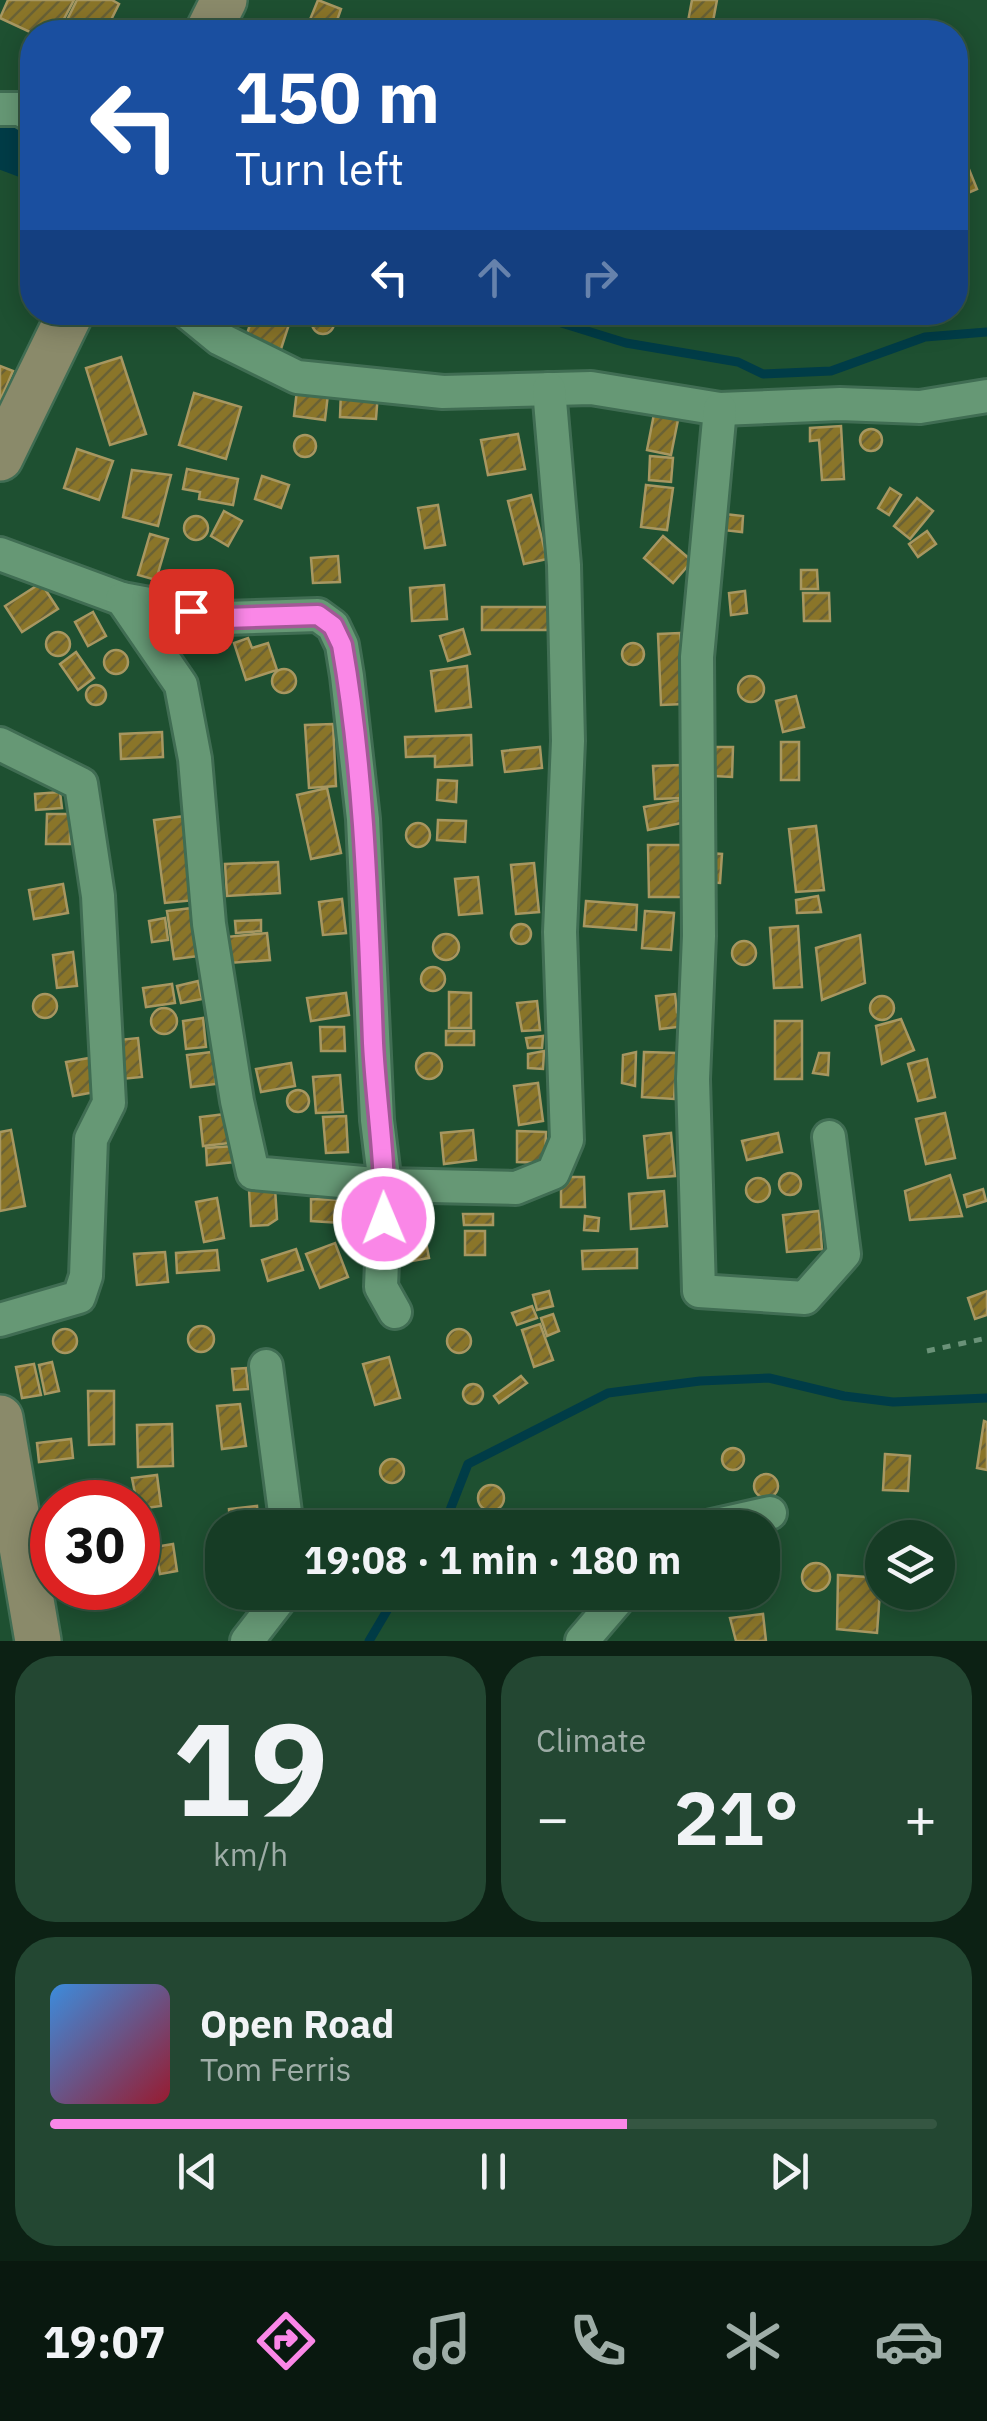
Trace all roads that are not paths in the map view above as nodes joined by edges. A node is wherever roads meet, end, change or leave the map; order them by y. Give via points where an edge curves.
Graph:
1 (66, 325) edge
2 (203, 325) edge
3 (549, 390) junction
4 (987, 396) edge
5 (720, 408) junction
6 (0, 458) edge
7 (0, 554) edge
8 (122, 599) junction
9 (0, 744) edge
10 (830, 1136) dead end
11 (385, 1185) junction
12 (394, 1312) dead end
13 (0, 1320) edge
14 (266, 1366) dead end
15 (0, 1418) edge
16 (286, 1510) edge
17 (271, 1610) edge
18 (609, 1610) edge
19 (38, 1641) edge
20 (247, 1641) edge
21 (582, 1641) edge

1 - 6 main road
2 - 3 street via 297,378 443,392
3 - 5 street via 591,388
3 - 11 street via 564,565 568,741 560,932 567,1140 552,1173 516,1188
4 - 5 street via 920,407
5 - 10 street via 696,656 699,1292 804,1298 844,1254
7 - 8 street
8 - 11 street via 181,685 195,759 208,924 253,1173
8 - 11 street via 225,618 318,615 342,645 363,819
9 - 13 street via 81,784 98,896 109,1102 91,1139 86,1276 79,1297
11 - 12 street via 382,1288
14 - 16 street
15 - 19 main road
17 - 20 street
18 - 21 street

